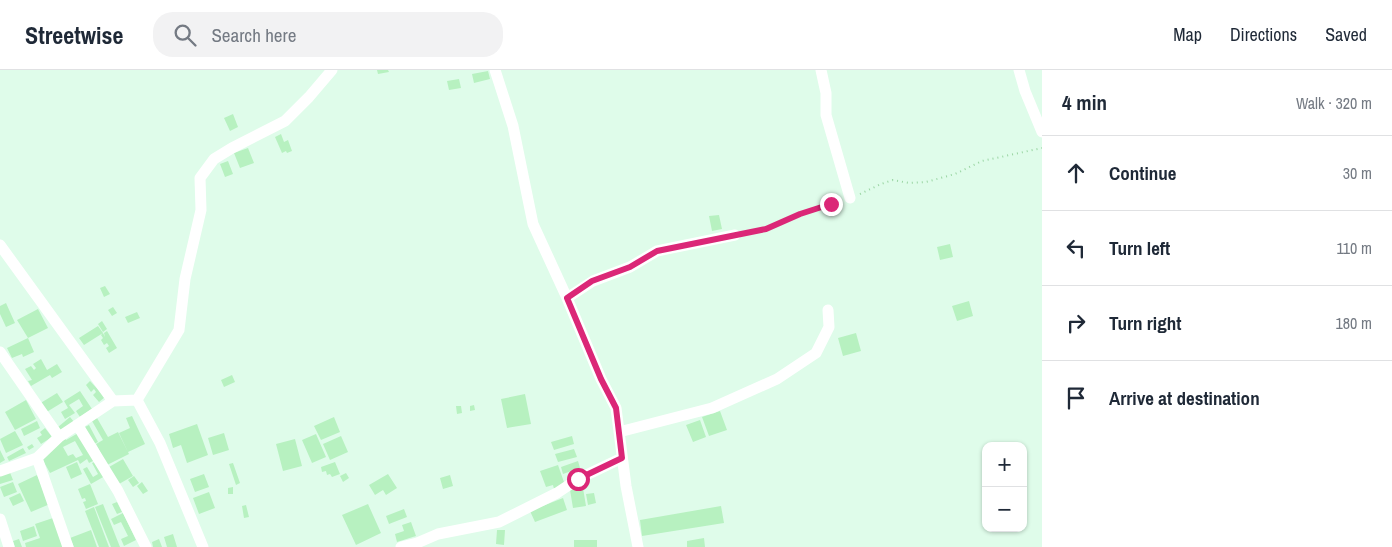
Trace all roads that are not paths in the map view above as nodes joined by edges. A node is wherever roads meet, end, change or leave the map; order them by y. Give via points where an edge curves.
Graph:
1 (332, 70) edge
2 (495, 70) edge
3 (821, 70) edge
4 (1019, 70) edge
5 (1042, 132) edge
6 (850, 198) road end
7 (735, 235) road end
8 (0, 245) edge
9 (567, 298) junction
10 (828, 310) dead end
11 (0, 352) edge
12 (137, 400) junction
13 (114, 401) junction
14 (78, 426) junction
15 (619, 432) junction
16 (59, 437) junction
17 (37, 458) junction
18 (622, 458) junction
19 (0, 471) edge
20 (0, 519) edge
21 (143, 546) edge
22 (9, 547) edge
23 (68, 547) edge
24 (203, 547) edge
25 (401, 547) edge
26 (638, 547) edge

1 - 12 street via 285,122 214,159 200,178 201,210 179,330
2 - 9 street via 513,126 533,224
3 - 6 street via 826,115
4 - 5 street
7 - 9 street via 657,251 630,267 592,281
8 - 13 street
9 - 15 street via 616,408
10 - 15 street via 829,327 816,352 777,379 712,408
11 - 16 street
12 - 13 street
12 - 24 street via 160,443
13 - 14 street
14 - 16 street
14 - 21 street via 118,491
15 - 18 street
16 - 17 street
17 - 19 street
17 - 23 street
18 - 25 street via 499,522 438,534
18 - 26 street
20 - 22 street

